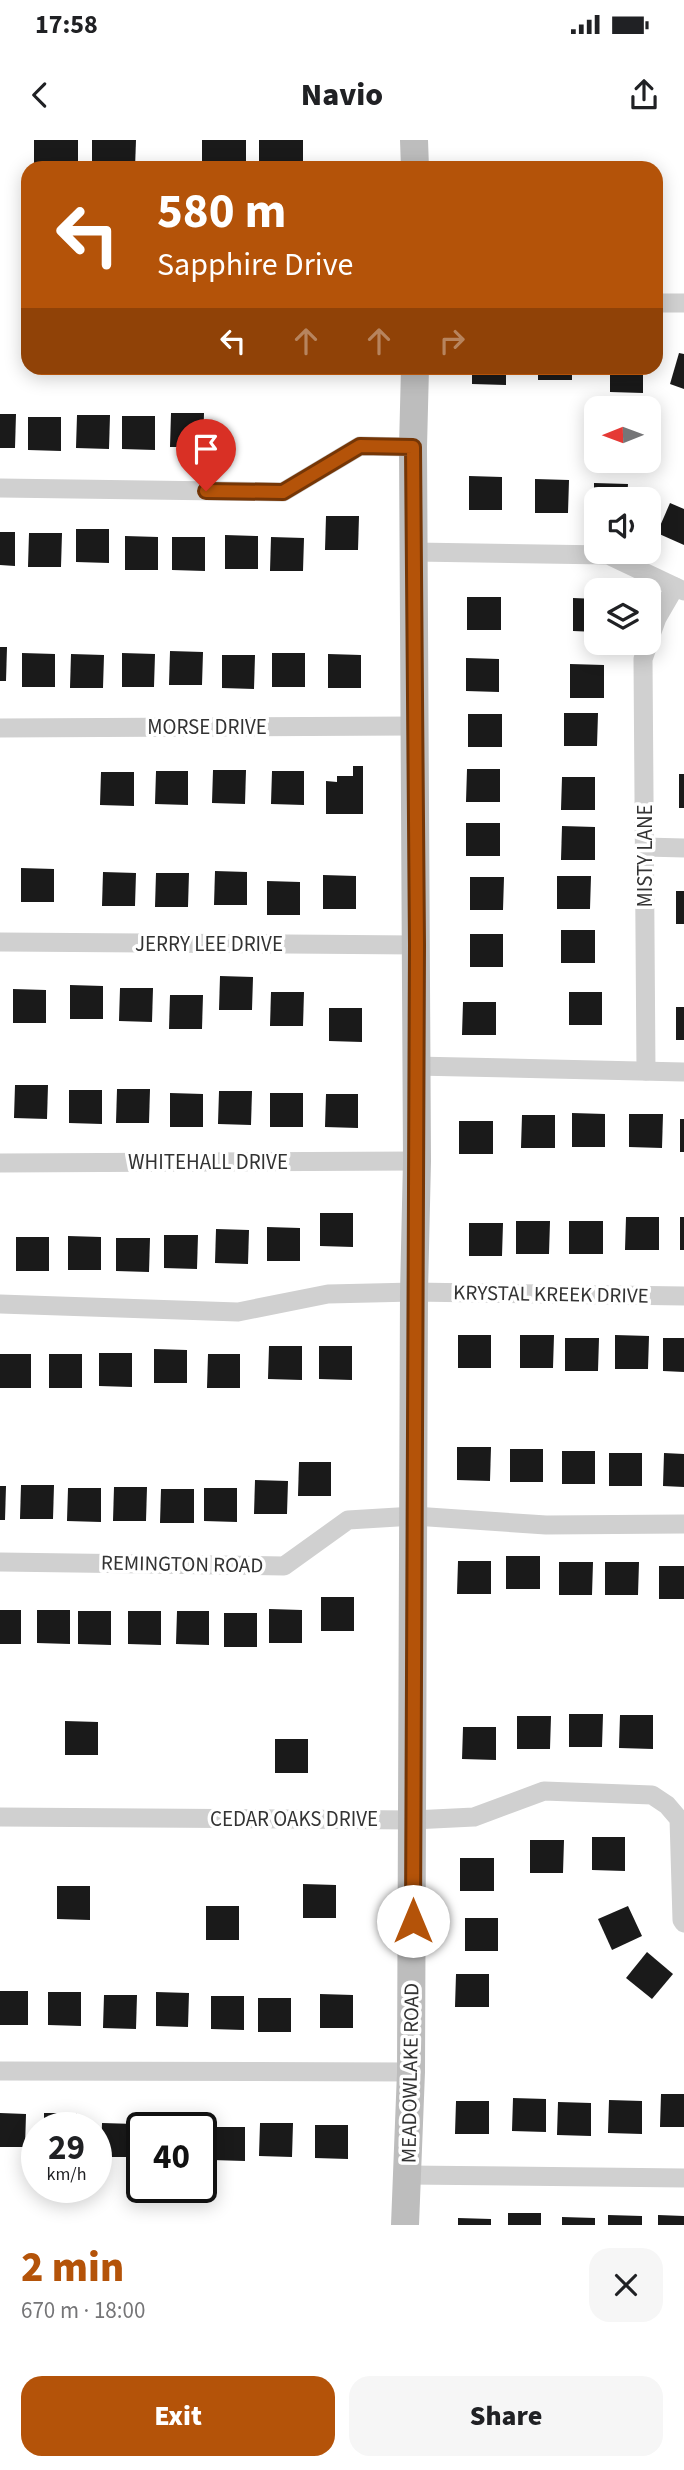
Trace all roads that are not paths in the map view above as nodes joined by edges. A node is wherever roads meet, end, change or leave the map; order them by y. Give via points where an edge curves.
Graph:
1 (414, 140) edge
2 (415, 161) edge
3 (663, 303) edge
4 (684, 303) edge
5 (415, 375) edge
6 (413, 447) junction
7 (0, 488) edge
8 (415, 552) junction
9 (680, 589) edge
10 (661, 613) edge
11 (644, 655) edge
12 (415, 726) junction
13 (0, 728) edge
14 (645, 847) junction
15 (684, 848) edge
16 (0, 942) edge
17 (417, 945) junction
18 (415, 1066) junction
19 (646, 1071) junction
20 (684, 1072) edge
21 (417, 1161) junction
22 (0, 1163) edge
23 (414, 1292) junction
24 (684, 1296) edge
25 (0, 1304) edge
26 (414, 1516) junction
27 (684, 1524) edge
28 (0, 1562) edge
29 (0, 1817) edge
30 (414, 1819) junction
31 (684, 1923) edge
32 (0, 2071) edge
33 (411, 2072) junction
34 (407, 2175) junction
35 (684, 2178) edge
36 (405, 2225) edge

1 - 2 street
3 - 4 street
5 - 6 street, MEADOWLAKE ROAD
6 - 7 street via 360,446 283,492
6 - 8 street, MEADOWLAKE ROAD
8 - 9 street via 608,555
8 - 12 street, MEADOWLAKE ROAD
9 - 10 street, MISTY LANE
11 - 14 street, MISTY LANE
12 - 13 street, MORSE DRIVE
12 - 17 street, MEADOWLAKE ROAD
14 - 15 street
14 - 19 street, MISTY LANE
16 - 17 street, JERRY LEE DRIVE
17 - 18 street, MEADOWLAKE ROAD
18 - 19 street
18 - 21 street, MEADOWLAKE ROAD
19 - 20 street
21 - 22 street, WHITEHALL DRIVE
21 - 23 street, MEADOWLAKE ROAD
23 - 24 street, KRYSTAL KREEK DRIVE
23 - 25 street, KRYSTAL KREEK DRIVE via 328,1294 238,1312
23 - 26 street, MEADOWLAKE ROAD
26 - 27 street, REMINGTON ROAD via 546,1525
26 - 28 street, REMINGTON ROAD via 348,1520 284,1566
26 - 30 street, MEADOWLAKE ROAD
29 - 30 street, CEDAR OAKS DRIVE
30 - 31 street, CEDAR OAKS DRIVE via 474,1817 544,1791 652,1795 678,1819
30 - 33 street, MEADOWLAKE ROAD
32 - 33 street
33 - 34 street, MEADOWLAKE ROAD
34 - 35 street
34 - 36 street, MEADOWLAKE ROAD

